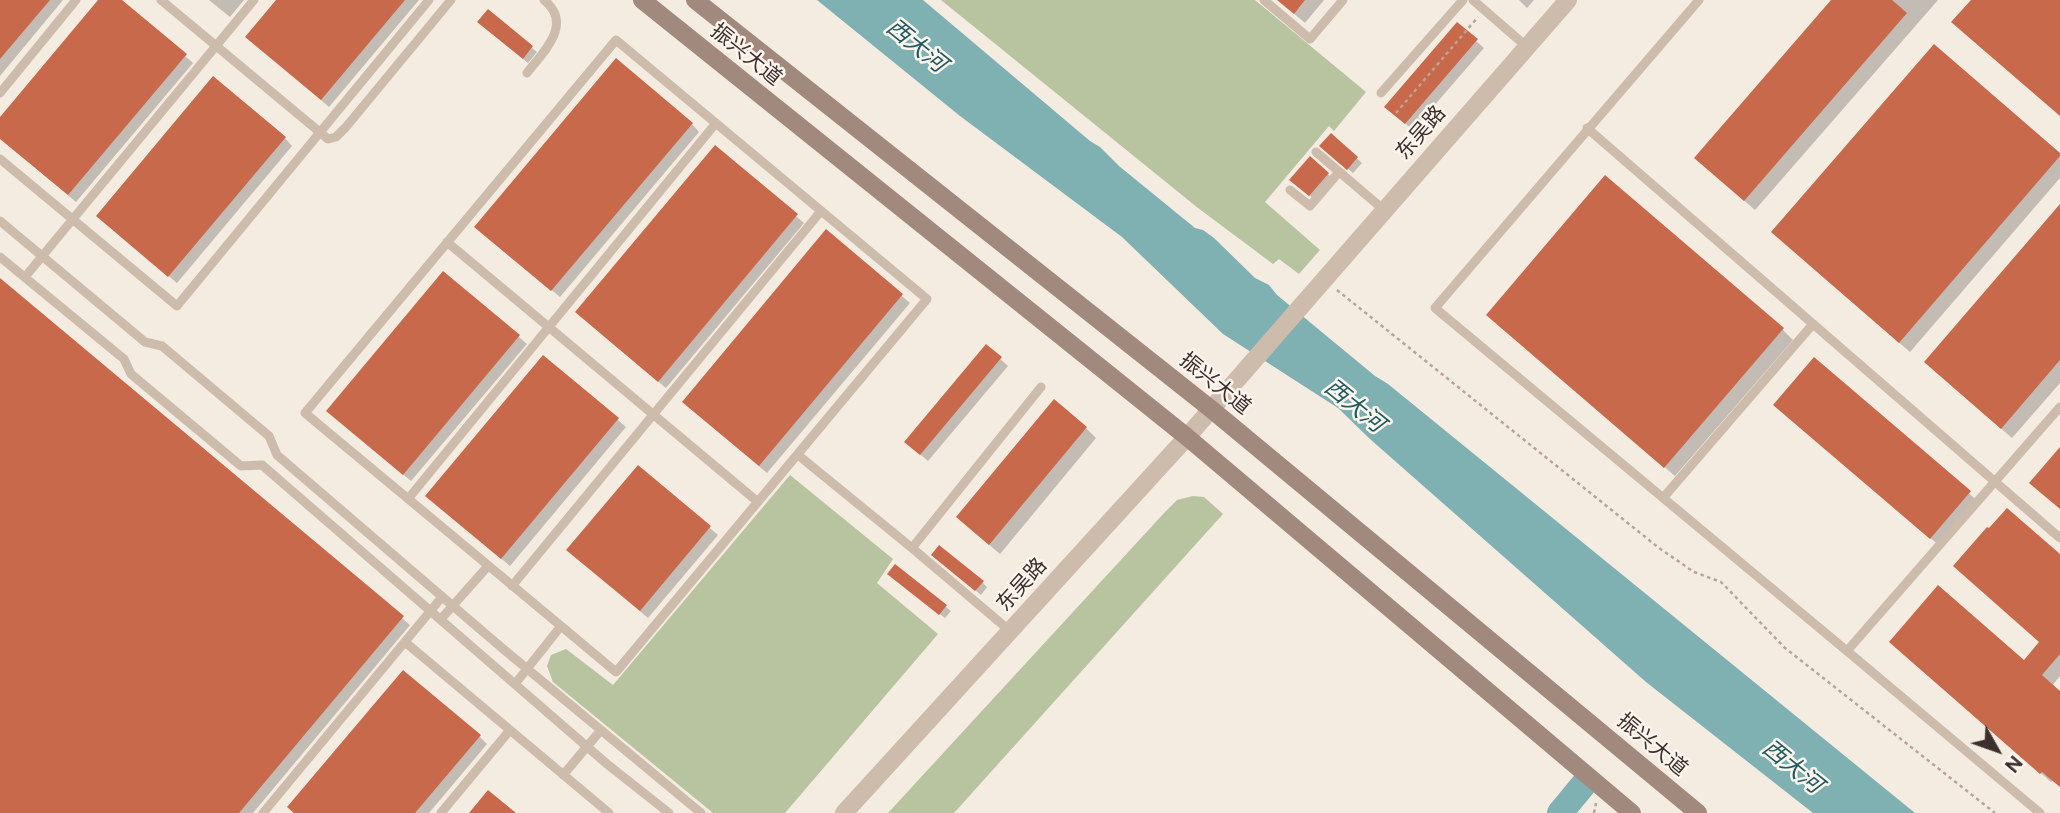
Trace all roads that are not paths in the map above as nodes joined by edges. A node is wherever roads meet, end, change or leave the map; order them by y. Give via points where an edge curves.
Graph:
1 (76, 0) edge
2 (161, 0) edge
3 (254, 0) edge
4 (429, 0) edge
5 (451, 0) edge
6 (544, 0) edge
7 (642, 0) edge
8 (695, 0) edge
9 (1264, 0) edge
10 (1343, 0) edge
11 (1463, 0) edge
12 (1473, 0) edge
13 (1568, 0) edge
14 (1699, 0) edge
15 (216, 46) junction
16 (1527, 47) junction
17 (527, 73) dead end
18 (0, 93) edge
19 (1381, 93) dead end
20 (716, 123) junction
21 (1587, 128) junction
22 (320, 133) junction
23 (1315, 152) dead end
24 (0, 159) edge
25 (1339, 172) junction
26 (1290, 190) dead end
27 (1384, 210) junction
28 (821, 211) junction
29 (72, 220) junction
30 (0, 221) edge
31 (447, 242) junction
32 (42, 256) junction
33 (0, 257) edge
34 (25, 277) junction
35 (1813, 324) junction
36 (549, 327) junction
37 (1041, 387) dead end
38 (2060, 407) edge
39 (1211, 409) junction
40 (653, 414) junction
41 (1187, 437) junction
42 (798, 455) junction
43 (1995, 482) junction
44 (408, 499) junction
45 (1663, 499) junction
46 (758, 502) junction
47 (2060, 538) edge
48 (912, 548) junction
49 (488, 566) junction
50 (512, 586) junction
51 (442, 597) junction
52 (453, 606) junction
53 (431, 610) junction
54 (441, 619) junction
55 (561, 626) junction
56 (1010, 631) junction
57 (405, 642) junction
58 (1847, 651) junction
59 (527, 669) junction
60 (515, 684) junction
61 (510, 730) junction
62 (601, 730) junction
63 (587, 746) junction
64 (563, 775) junction
65 (265, 812) edge
66 (441, 813) edge
67 (609, 813) edge
68 (669, 813) edge
69 (701, 813) edge
70 (844, 813) edge
71 (1632, 813) edge
72 (1698, 813) edge
73 (2040, 813) edge

1 - 18 lane
2 - 15 lane
3 - 15 lane
4 - 22 lane
5 - 22 lane via 346,127 328,139
6 - 17 lane via 558,17 556,27
7 - 41 main road, 振兴大道
8 - 39 main road, 振兴大道
9 - 10 lane via 1310,39
11 - 19 lane
12 - 16 lane
13 - 16 street, 东吴路
14 - 21 lane
15 - 22 lane
15 - 29 lane
16 - 27 street, 东吴路
20 - 28 lane
20 - 31 lane via 616,40
20 - 36 lane
21 - 35 lane
21 - 45 lane via 1435,308
22 - 29 lane via 177,306
23 - 25 lane
24 - 29 lane
25 - 26 lane via 1310,206
25 - 27 lane
27 - 39 street, 东吴路
28 - 40 lane
28 - 42 lane via 927,299
29 - 32 lane
30 - 32 lane
31 - 36 lane
31 - 44 lane via 305,413
32 - 34 lane
32 - 51 lane via 145,342 162,346 173,355 268,436 277,455
33 - 34 lane
34 - 53 lane via 241,466 262,464
35 - 43 lane
35 - 45 lane
36 - 40 lane
36 - 44 lane
37 - 48 lane
38 - 43 lane
39 - 41 street, 东吴路
39 - 72 main road, 振兴大道
40 - 46 lane
40 - 50 lane
41 - 56 street, 东吴路
41 - 71 main road, 振兴大道
42 - 46 lane
42 - 48 lane
43 - 47 lane
43 - 58 lane
44 - 49 lane
45 - 58 lane
46 - 55 lane via 616,672
48 - 56 lane
49 - 50 lane
49 - 52 lane
50 - 55 lane
51 - 52 lane
51 - 53 lane
52 - 54 lane
52 - 59 lane
53 - 54 lane
53 - 57 lane
54 - 60 lane
55 - 59 lane
56 - 70 street, 东吴路
57 - 61 lane
57 - 65 lane
58 - 73 lane
59 - 60 lane
59 - 62 lane
60 - 63 lane
61 - 64 lane
61 - 66 lane
62 - 63 lane
62 - 69 lane
63 - 64 lane
63 - 68 lane
64 - 67 lane

